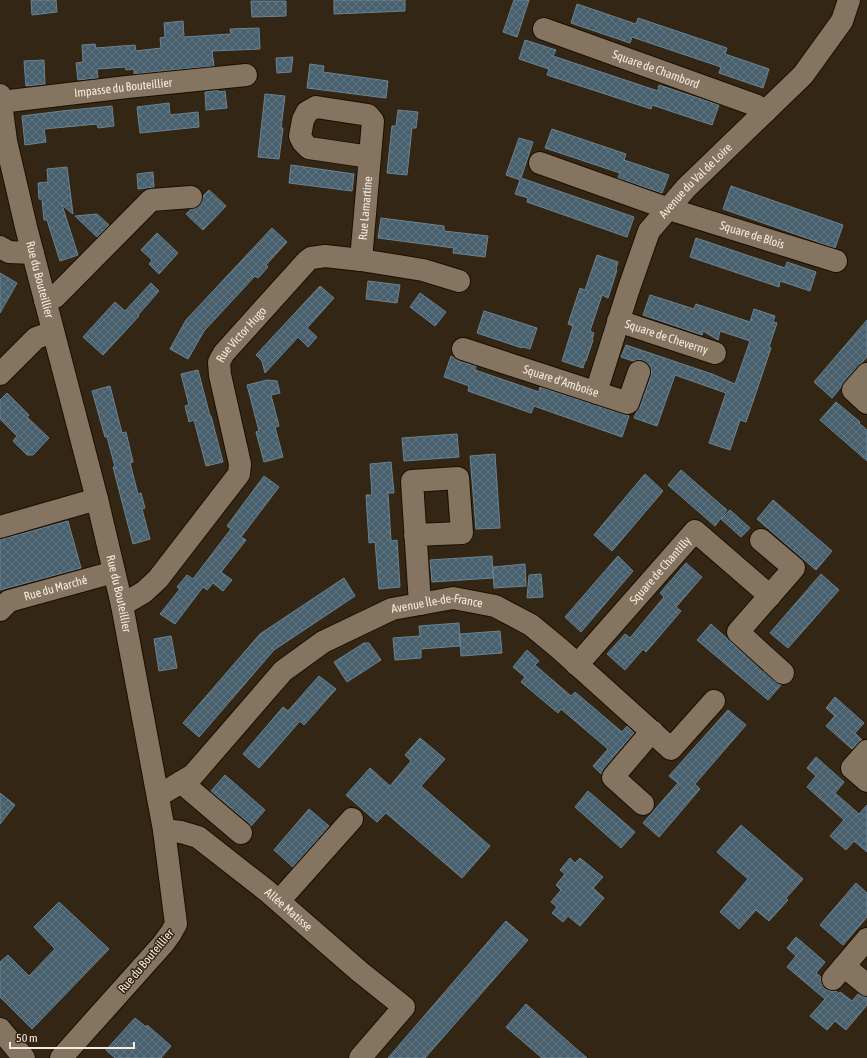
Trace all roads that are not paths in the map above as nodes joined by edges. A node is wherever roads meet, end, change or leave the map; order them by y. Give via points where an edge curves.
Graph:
1 (849, 0) edge
2 (544, 29) dead end
3 (246, 75) dead end
4 (0, 95) edge
5 (0, 102) edge
6 (766, 111) junction
7 (370, 157) dead end
8 (540, 163) dead end
9 (6, 170) edge
10 (191, 197) dead end
11 (669, 209) junction
12 (0, 247) edge
13 (33, 253) junction
14 (361, 260) junction
15 (836, 261) dead end
16 (459, 281) dead end
17 (45, 300) junction
18 (618, 321) junction
19 (53, 332) junction
20 (463, 349) dead end
21 (715, 353) dead end
22 (639, 372) dead end
23 (0, 374) edge
24 (867, 374) edge
25 (597, 393) junction
26 (867, 403) edge
27 (97, 499) junction
28 (0, 527) edge
29 (415, 535) dead end
30 (761, 540) dead end
31 (114, 572) junction
32 (770, 596) junction
33 (420, 604) junction
34 (122, 605) junction
35 (0, 610) edge
36 (577, 664) junction
37 (783, 673) dead end
38 (714, 701) dead end
39 (652, 731) junction
40 (867, 751) edge
41 (867, 780) edge
42 (181, 782) junction
43 (158, 796) junction
44 (643, 804) dead end
45 (352, 819) dead end
46 (164, 830) junction
47 (241, 833) dead end
48 (279, 901) junction
49 (867, 939) edge
50 (867, 985) edge
51 (0, 1029) edge
52 (24, 1058) edge
53 (61, 1058) edge
54 (360, 1058) edge

1 - 6 street, Avenue du Val de Loire via 842,21 803,75
2 - 6 street, Square de Chambord
3 - 5 street, Impasse du Bouteillier
4 - 5 street, Rue du Bouteillier
5 - 9 street, Rue du Bouteillier via 6,141
6 - 11 street, Avenue du Val de Loire via 686,188
7 - 14 street, Rue Lamartine
8 - 11 street, Square de Blois
9 - 13 street, Rue du Bouteillier
10 - 17 street via 151,200 55,297
11 - 15 street, Square de Blois
11 - 18 street, Avenue du Val de Loire via 649,231
12 - 13 street via 9,252
13 - 17 street, Rue du Bouteillier
14 - 16 street, Rue Victor Hugo via 424,270
14 - 34 street, Rue Victor Hugo via 325,256 307,261 224,353 220,362 220,374 240,464 239,474 158,579 144,592
17 - 19 street, Rue du Bouteillier
18 - 21 street, Square de Cheverny
18 - 25 street, Avenue du Val de Loire
19 - 23 street via 36,338
19 - 27 street, Rue du Bouteillier
20 - 25 street, Square d'Amboise
22 - 25 street, Square d'Amboise via 628,403
24 - 26 street via 853,390
27 - 28 street
27 - 31 street, Rue du Bouteillier
29 - 33 street
30 - 32 street via 794,568
31 - 34 street, Rue du Bouteillier
31 - 35 street, Rue du Marché via 9,601
32 - 36 street, Square de Chantilly via 695,532
32 - 37 street via 738,632
33 - 36 street, Avenue Île-de-France via 453,598 495,606 531,625
33 - 42 street, Avenue Île-de-France via 392,609 324,642 283,671 193,775
34 - 43 street, Rue du Bouteillier
36 - 39 street, Avenue Île-de-France
38 - 39 street, Avenue Île-de-France via 671,749
39 - 44 street via 613,777
40 - 41 street via 852,768
42 - 43 street, Avenue Île-de-France
42 - 47 street
43 - 46 street, Rue du Bouteillier
45 - 48 street
46 - 48 street, Allée Matisse via 198,837
46 - 53 street, Rue du Bouteillier via 176,924 163,944
48 - 54 street, Allée Matisse via 359,972 404,1007
49 - 50 street via 839,972
51 - 52 street

